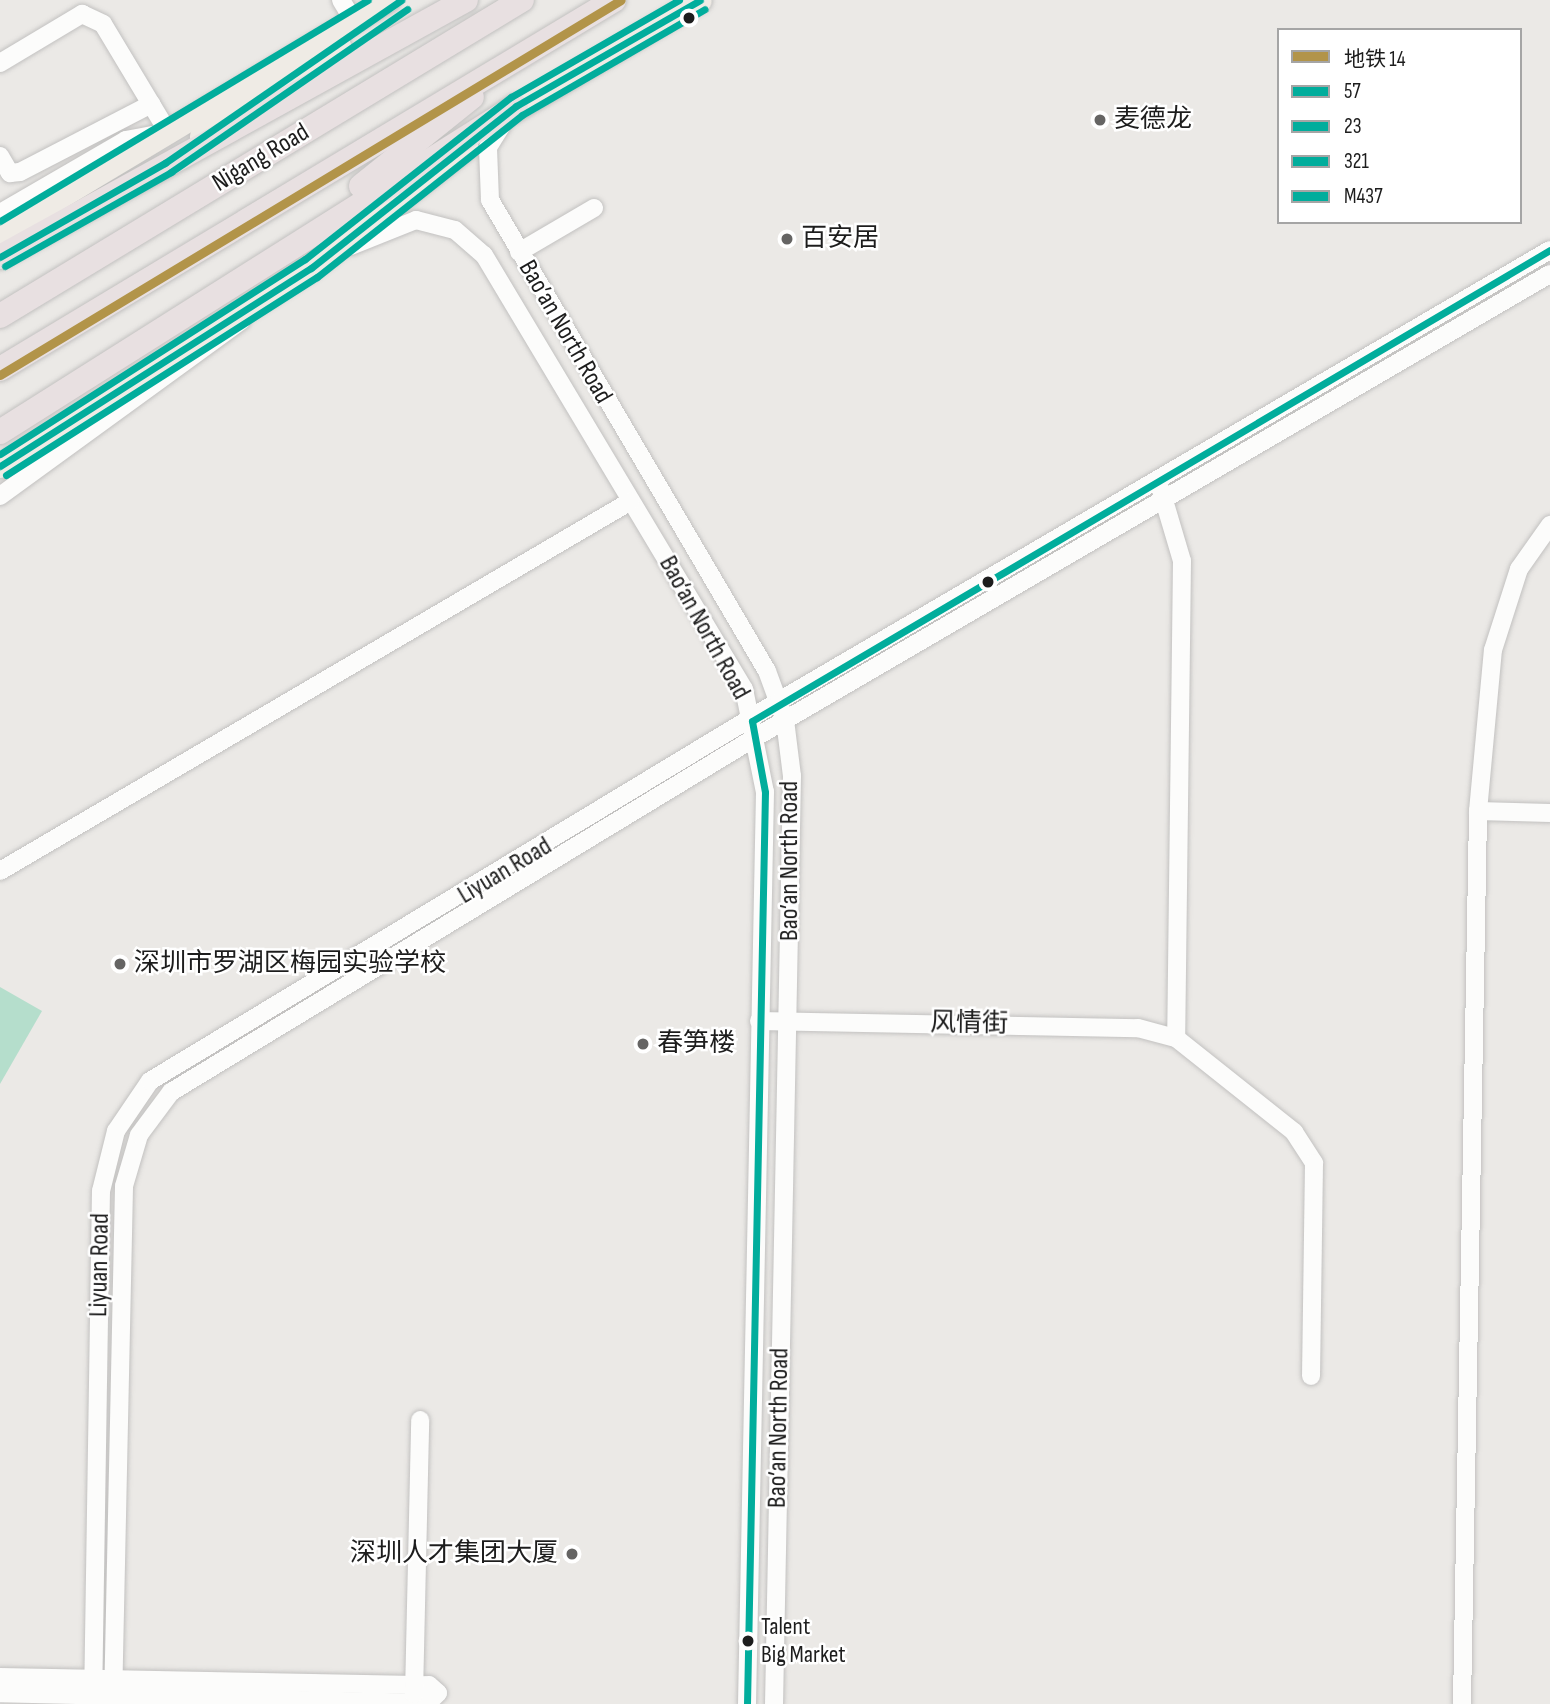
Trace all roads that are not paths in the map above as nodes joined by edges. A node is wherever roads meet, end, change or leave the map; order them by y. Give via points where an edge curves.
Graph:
1 (341, 0) edge
2 (388, 0) edge
3 (401, 0) edge
4 (466, 0) edge
5 (522, 0) edge
6 (614, 0) edge
7 (700, 0) edge
8 (353, 20) junction
9 (0, 63) edge
10 (492, 71) junction
11 (151, 104) junction
12 (516, 106) junction
13 (168, 132) junction
14 (0, 156) edge
15 (165, 163) junction
16 (594, 208) dead end
17 (0, 213) edge
18 (0, 233) edge
19 (284, 247) junction
20 (1550, 250) edge
21 (519, 252) junction
22 (0, 257) edge
23 (311, 268) junction
24 (1550, 274) edge
25 (270, 293) junction
26 (0, 316) edge
27 (0, 369) edge
28 (0, 432) edge
29 (0, 466) edge
30 (1157, 483) junction
31 (0, 496) edge
32 (1167, 498) junction
33 (631, 501) junction
34 (1550, 525) edge
35 (779, 701) junction
36 (785, 720) junction
37 (754, 729) junction
38 (1478, 811) junction
39 (1550, 813) edge
40 (0, 871) edge
41 (759, 1021) junction
42 (788, 1021) junction
43 (1177, 1038) junction
44 (1311, 1376) dead end
45 (420, 1420) dead end
46 (0, 1677) edge
47 (414, 1684) junction
48 (0, 1693) edge
49 (93, 1693) edge
50 (114, 1693) edge
51 (414, 1703) edge
52 (747, 1704) edge
53 (774, 1704) edge
54 (1462, 1704) edge

1 - 8 street
2 - 8 main road
3 - 15 main road
4 - 15 highway
5 - 26 highway, Nigang Road
6 - 10 highway, Nigang Road
7 - 12 main road
8 - 13 main road
9 - 11 street via 82,14 103,24
10 - 19 highway via 466,104
10 - 27 highway, Nigang Road
11 - 13 street
11 - 14 street via 20,172 10,173
12 - 19 highway
12 - 21 street, Bao’an North Road via 488,148 485,183
12 - 23 main road
13 - 17 street via 126,140
13 - 18 main road
15 - 22 highway
16 - 21 street
19 - 28 highway
20 - 30 street, Liyuan Road
21 - 35 street, Bao’an North Road
23 - 25 main road
23 - 33 street, Bao‘an North Road via 416,220 468,239 484,255
24 - 32 street, Liyuan Road
25 - 29 main road
25 - 31 street via 228,334
30 - 32 street
30 - 35 street, Liyuan Road
32 - 36 street, Liyuan Road
32 - 43 street via 1182,561
33 - 37 street, Bao‘an North Road via 744,689
33 - 40 street
34 - 38 street via 1519,569 1493,650
35 - 36 street, Bao’an North Road
35 - 37 street, Liyuan Road
36 - 37 street, Liyuan Road
36 - 42 street, Bao’an North Road via 792,776
37 - 41 street, Bao‘an North Road via 765,792
37 - 49 street, Liyuan Road via 179,1059 130,1106 106,1160 102,1191
37 - 50 street, Liyuan Road via 708,772 192,1075 153,1112 129,1161 124,1196
38 - 39 street
38 - 54 street
41 - 42 street, 风情街
41 - 52 street, Bao‘an North Road
42 - 43 street, 风情街 via 1138,1028
42 - 53 street, Bao’an North Road
43 - 44 street via 1294,1132 1314,1163
45 - 47 street
46 - 49 street
47 - 50 street
47 - 51 street
48 - 49 street
49 - 50 street
50 - 51 street

